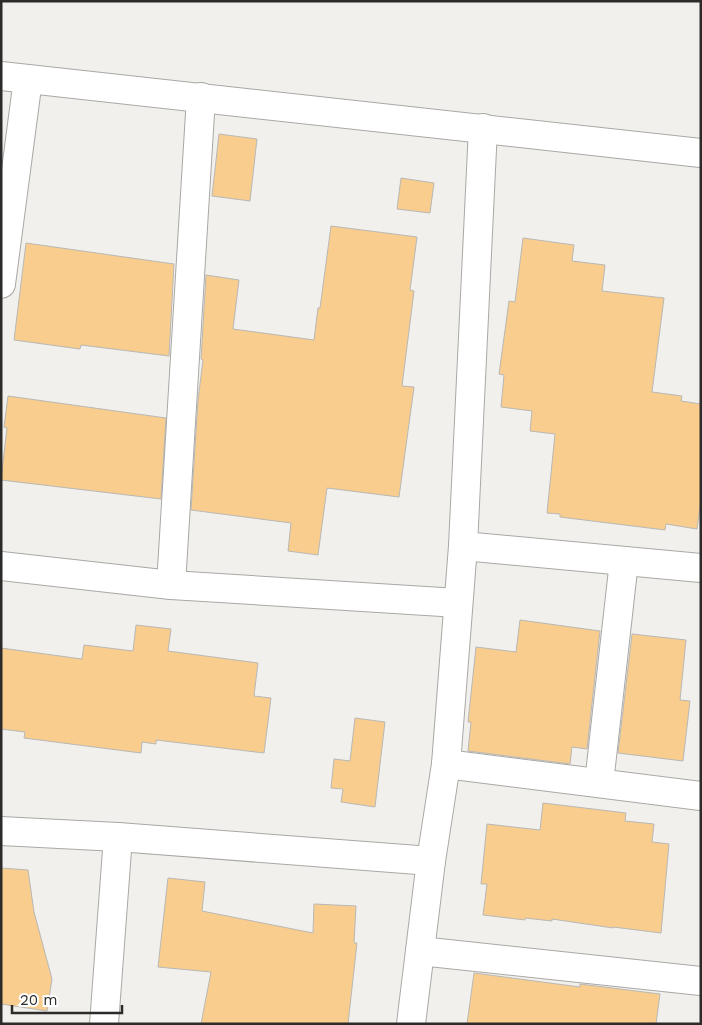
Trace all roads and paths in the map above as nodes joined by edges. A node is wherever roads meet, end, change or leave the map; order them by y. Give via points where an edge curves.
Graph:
1 (1, 76) edge
2 (28, 79) junction
3 (201, 97) junction
4 (483, 128) junction
5 (701, 153) edge
6 (1, 284) edge
7 (463, 546) junction
8 (624, 561) junction
9 (1, 566) edge
10 (701, 568) edge
11 (171, 585) junction
12 (458, 603) junction
13 (446, 764) junction
14 (599, 783) junction
15 (701, 796) edge
16 (1, 831) edge
17 (118, 837) junction
18 (431, 860) junction
19 (420, 951) junction
20 (701, 981) edge
21 (104, 1024) edge
22 (411, 1024) edge

1 - 2 street
2 - 3 street
2 - 6 street
3 - 4 street
3 - 11 street
4 - 5 street
4 - 7 street
7 - 8 street
7 - 12 street
8 - 10 street
8 - 14 street
9 - 11 street
11 - 12 street
12 - 13 street
13 - 14 street
13 - 18 street
14 - 15 street
16 - 17 street
17 - 18 street
17 - 21 street
18 - 19 street
19 - 20 street
19 - 22 street

